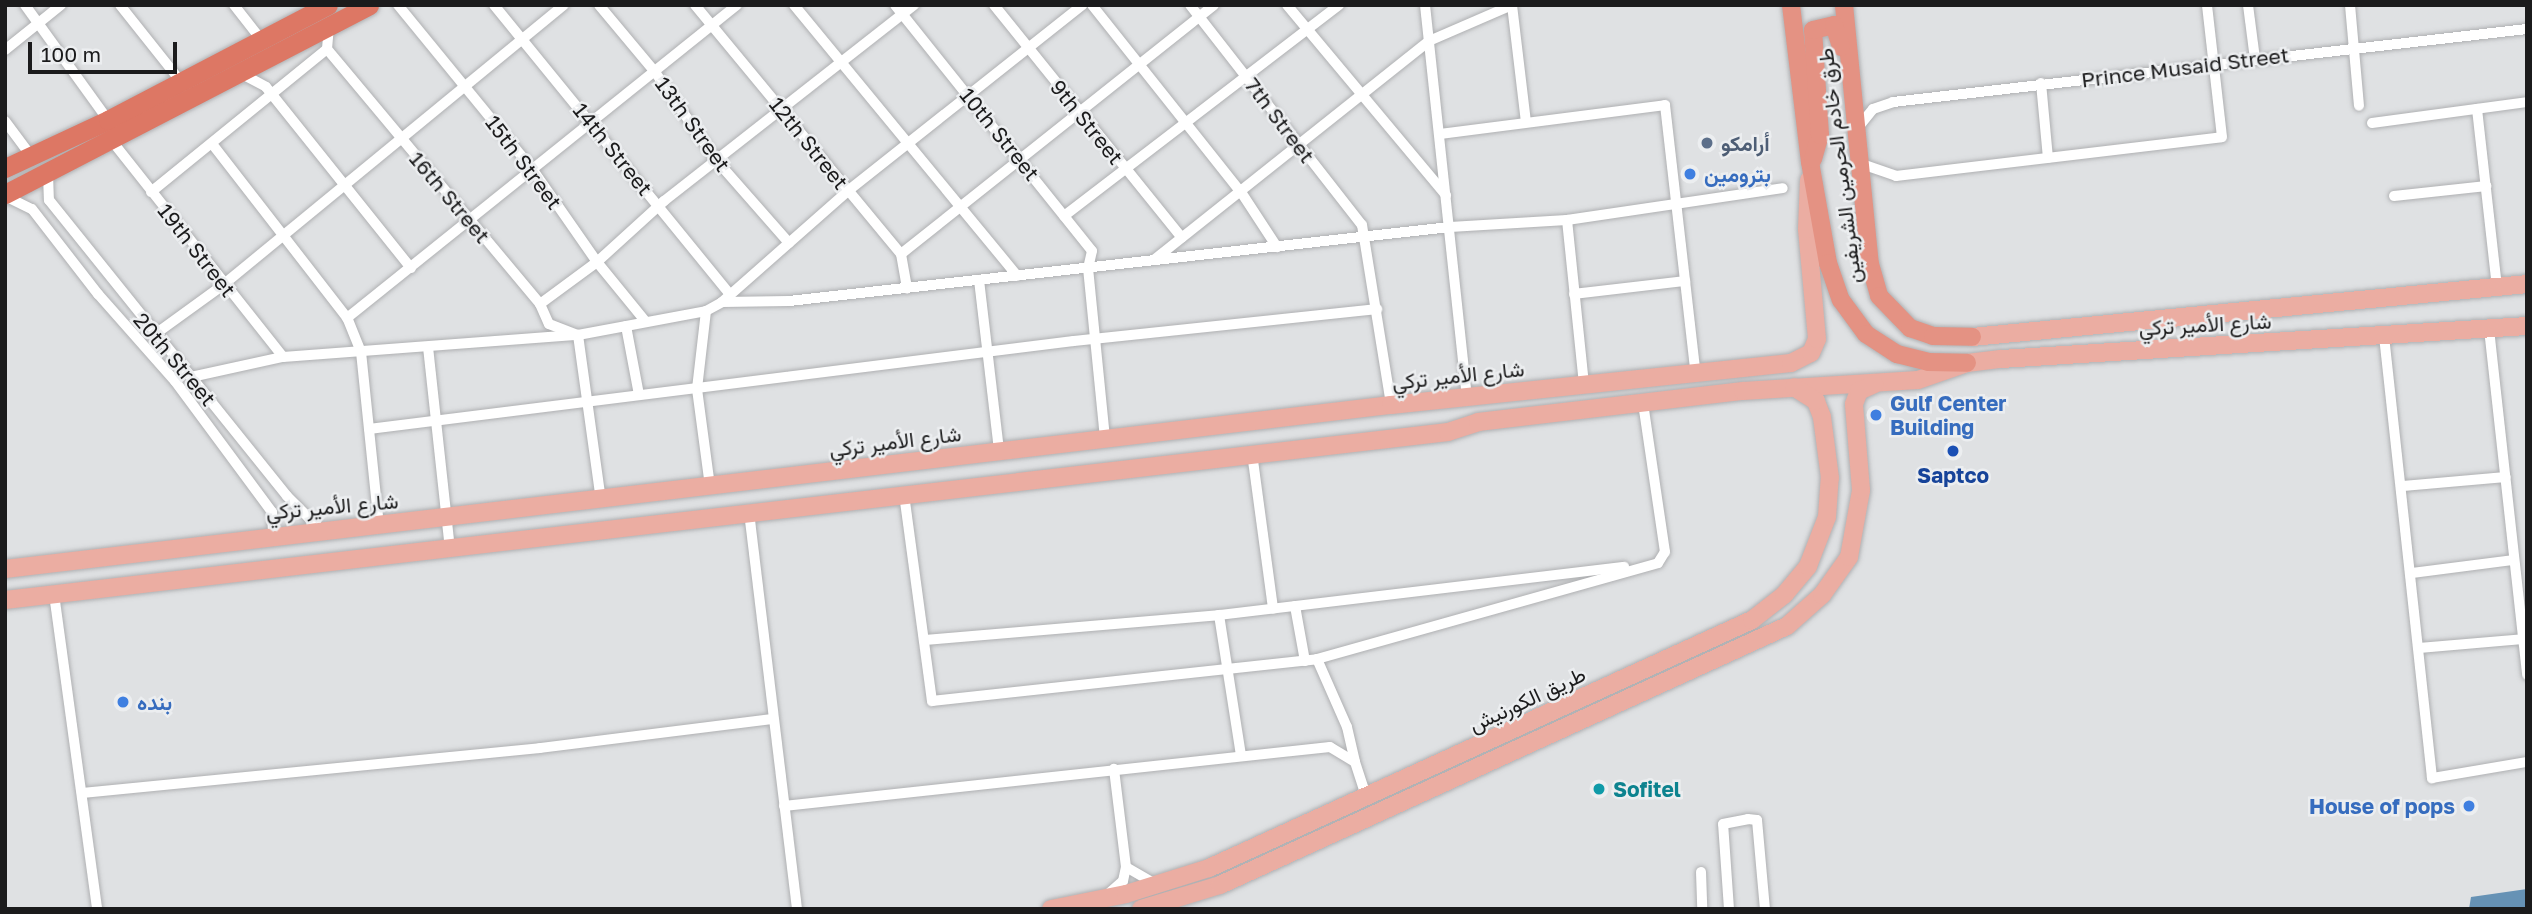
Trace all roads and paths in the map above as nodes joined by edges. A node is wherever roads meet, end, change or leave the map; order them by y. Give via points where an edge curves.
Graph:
1 (25, 5) edge
2 (61, 5) edge
3 (120, 5) edge
4 (234, 5) edge
5 (328, 5) edge
6 (369, 5) edge
7 (398, 5) edge
8 (494, 5) edge
9 (564, 5) edge
10 (599, 5) edge
11 (695, 5) edge
12 (737, 5) edge
13 (794, 5) edge
14 (895, 5) edge
15 (915, 5) edge
16 (994, 5) edge
17 (1082, 5) edge
18 (1092, 5) edge
19 (1190, 5) edge
20 (1214, 5) edge
21 (1287, 5) edge
22 (1339, 5) edge
23 (1425, 5) edge
24 (1512, 5) edge
25 (1791, 5) edge
26 (1844, 5) edge
27 (2207, 5) edge
28 (2248, 5) edge
29 (2350, 5) edge
30 (903, 15) junction
31 (1199, 17) junction
32 (39, 23) junction
33 (712, 26) junction
34 (329, 28) junction
35 (1306, 28) junction
36 (2527, 29) edge
37 (522, 39) junction
38 (1429, 41) junction
39 (263, 42) junction
40 (2354, 47) junction
41 (1028, 48) junction
42 (327, 49) junction
43 (5, 50) edge
44 (2255, 59) junction
45 (1139, 64) junction
46 (2213, 64) junction
47 (839, 65) junction
48 (655, 72) junction
49 (242, 74) junction
50 (1245, 74) junction
51 (182, 83) junction
52 (2041, 83) junction
53 (464, 86) junction
54 (969, 94) junction
55 (273, 96) junction
56 (1362, 97) junction
57 (2527, 102) edge
58 (2359, 106) dead end
59 (2477, 109) junction
60 (783, 110) junction
61 (1854, 111) junction
62 (1079, 113) junction
63 (108, 120) junction
64 (5, 121) edge
65 (592, 122) junction
66 (1187, 122) junction
67 (1526, 122) junction
68 (2372, 122) dead end
69 (1855, 130) junction
70 (1440, 134) junction
71 (400, 138) junction
72 (112, 141) junction
73 (213, 145) junction
74 (907, 146) junction
75 (1300, 147) junction
76 (31, 156) junction
77 (1021, 158) junction
78 (2048, 158) junction
79 (717, 161) junction
80 (1810, 162) junction
81 (1859, 163) junction
82 (5, 168) edge
83 (533, 170) junction
84 (1126, 170) junction
85 (48, 174) junction
86 (343, 184) junction
87 (2486, 186) junction
88 (1783, 188) dead end
89 (849, 190) junction
90 (151, 192) junction
91 (1241, 192) junction
92 (5, 195) edge
93 (1446, 195) junction
94 (2394, 196) dead end
95 (49, 200) junction
96 (1675, 201) junction
97 (959, 205) junction
98 (659, 206) junction
99 (32, 209) junction
100 (1064, 216) junction
101 (471, 219) junction
102 (1567, 220) junction
103 (1450, 227) junction
104 (281, 237) junction
105 (1366, 237) junction
106 (1182, 238) junction
107 (789, 243) junction
108 (1277, 247) junction
109 (901, 254) junction
110 (1153, 260) junction
111 (597, 262) junction
112 (411, 268) junction
113 (1088, 268) junction
114 (1017, 276) junction
115 (979, 280) junction
116 (1685, 281) junction
117 (2527, 284) edge
118 (223, 285) junction
119 (907, 288) junction
120 (2497, 288) junction
121 (1574, 294) junction
122 (726, 298) junction
123 (540, 304) junction
124 (1377, 309) junction
125 (706, 311) junction
126 (347, 318) junction
127 (646, 322) junction
128 (626, 326) junction
129 (2527, 326) edge
130 (2489, 329) junction
131 (154, 335) junction
132 (578, 335) junction
133 (2384, 336) junction
134 (1972, 337) joint
135 (1094, 339) junction
136 (428, 347) junction
137 (988, 351) junction
138 (362, 352) junction
139 (283, 357) junction
140 (1791, 363) joint
141 (1967, 363) junction
142 (1696, 375) junction
143 (191, 377) junction
144 (1889, 381) junction
145 (1584, 384) junction
146 (1784, 386) junction
147 (697, 389) junction
148 (639, 396) junction
149 (1471, 397) junction
150 (587, 402) junction
151 (1643, 403) junction
152 (1391, 405) junction
153 (436, 420) junction
154 (1478, 422) junction
155 (369, 429) junction
156 (1105, 439) junction
157 (1858, 447) junction
158 (1828, 450) junction
159 (999, 451) junction
160 (1252, 453) junction
161 (2506, 477) junction
162 (2403, 486) junction
163 (710, 487) junction
164 (904, 494) junction
165 (287, 496) junction
166 (601, 500) junction
167 (272, 512) junction
168 (749, 512) junction
169 (446, 517) junction
170 (379, 526) junction
171 (323, 532) junction
172 (273, 534) junction
173 (450, 548) junction
174 (2514, 559) junction
175 (1658, 563) junction
176 (5, 569) edge
177 (2412, 573) junction
178 (54, 594) junction
179 (5, 600) edge
180 (1295, 606) junction
181 (1273, 609) junction
182 (1219, 615) junction
183 (2523, 639) junction
184 (924, 640) junction
185 (2419, 648) junction
186 (1317, 659) junction
187 (1305, 661) junction
188 (1229, 668) junction
189 (2527, 675) edge
190 (773, 719) junction
191 (1241, 755) junction
192 (1355, 762) junction
193 (2527, 762) edge
194 (1114, 769) junction
195 (82, 793) junction
196 (1367, 798) junction
197 (784, 806) junction
198 (1126, 867) junction
199 (1701, 872) dead end
200 (1158, 884) junction
201 (1101, 900) junction
202 (97, 909) edge
203 (797, 909) edge
204 (1051, 909) edge
205 (1140, 909) edge
206 (1702, 909) edge
207 (1729, 909) edge
208 (1765, 909) edge

1 - 32 street
2 - 32 street
3 - 51 street
4 - 39 street
5 - 39 highway
6 - 34 highway
7 - 53 street, 15th Street
8 - 37 street, 14th Street
9 - 37 street
10 - 48 street, 13th Street
11 - 33 street, 12th Street
12 - 33 street
13 - 47 street
14 - 30 street, 10th Street
15 - 30 street
16 - 41 street, 9th Street
17 - 41 street
18 - 45 street
19 - 31 street, 7th Street
20 - 31 street
21 - 35 street
22 - 35 street
23 - 38 street
24 - 38 street
24 - 67 street
25 - 80 highway, طرق خادم الحرمين الشريفين
26 - 61 highway, طرق خادم الحرمين الشريفين
27 - 46 street
28 - 44 street
29 - 40 street
30 - 47 street
30 - 54 street, 10th Street
31 - 45 street
31 - 50 street, 7th Street
32 - 43 street
32 - 63 street
33 - 48 street
33 - 60 street, 12th Street
34 - 42 street
34 - 49 highway
35 - 50 street
35 - 56 street
36 - 40 street, Prince Musaid Street
37 - 53 street
37 - 65 street, 14th Street
38 - 56 street
38 - 70 street
39 - 51 highway
40 - 44 street, Prince Musaid Street
40 - 58 street
41 - 54 street
41 - 62 street, 9th Street
42 - 55 street
42 - 71 street, 16th Street
44 - 46 street, Prince Musaid Street
45 - 62 street
45 - 66 street
46 - 52 street, Prince Musaid Street
46 - 78 street via 2222,137
47 - 60 street
47 - 74 street
48 - 65 street
48 - 79 street, 13th Street
49 - 55 street via 261,82
49 - 72 highway
50 - 66 street
50 - 75 street, 7th Street
51 - 63 highway
52 - 69 street, Prince Musaid Street via 1893,102 1873,108
52 - 78 street
53 - 71 street
53 - 83 street, 15th Street
54 - 74 street
54 - 77 street, 10th Street
55 - 73 street
55 - 86 street
56 - 75 street
56 - 93 street
57 - 59 street
59 - 68 street
59 - 87 street
60 - 79 street
60 - 89 street, 12th Street
61 - 69 highway, طرق خادم الحرمين الشريفين
61 - 80 highway via 1838,30 1834,25 1817,26 1811,38 1820,135 1817,154
62 - 77 street
62 - 84 street, 9th Street
63 - 76 highway
64 - 76 street
65 - 83 street
65 - 98 street, 14th Street
66 - 84 street
66 - 91 street
67 - 70 street
67 - 96 street via 1665,104
69 - 81 highway, طرق خادم الحرمين الشريفين
70 - 93 street
71 - 86 street
71 - 101 street, 16th Street
72 - 85 highway
72 - 90 street, 19th Street
73 - 90 street
73 - 104 street
74 - 89 street
74 - 97 street
75 - 91 street
75 - 105 street, 7th Street via 1362,225
76 - 82 highway
77 - 97 street
77 - 100 street, 10th Street
78 - 81 street via 1896,176
79 - 98 street
79 - 107 street, 13th Street
80 - 140 main road, طرق خادم الحرمين الشريفين via 1807,229 1817,339 1811,353
80 - 141 highway via 1831,275 1856,324 1897,354 1928,362
81 - 134 highway, طرق خادم الحرمين الشريفين via 1873,279 1885,306 1921,333
83 - 101 street
83 - 111 street, 15th Street
84 - 100 street
84 - 106 street, 9th Street
85 - 92 highway
85 - 95 street
86 - 104 street
86 - 112 street
87 - 94 street
87 - 120 street
88 - 96 street
89 - 107 street
89 - 109 street, 12th Street
90 - 118 street, 19th Street
91 - 106 street
91 - 108 street
92 - 99 street, 20th Street
93 - 103 street
95 - 99 street
95 - 131 street, 20th Street
96 - 102 street
96 - 116 street
97 - 109 street
97 - 114 street
98 - 111 street
98 - 122 street, 14th Street
99 - 167 street, 20th Street via 98,294 175,381
100 - 113 street, 10th Street via 1091,251
101 - 112 street
101 - 123 street, 16th Street
102 - 103 street
102 - 121 street
103 - 105 street
103 - 149 street
104 - 118 street
104 - 126 street
105 - 108 street
105 - 124 street
106 - 110 street
107 - 122 street
108 - 110 street
109 - 119 street, 12th Street
110 - 113 street
111 - 123 street
111 - 127 street, 15th Street
112 - 126 street
113 - 114 street
113 - 135 street, 10th Street
114 - 115 street
115 - 119 street
115 - 137 street
116 - 121 street
116 - 142 street
117 - 120 main road, شارع الأمير تركي
118 - 131 street
118 - 139 street, 19th Street
119 - 122 street via 789,301
120 - 134 main road, شارع الأمير تركي
121 - 145 street
122 - 125 street
123 - 132 street, 16th Street via 549,324
124 - 135 street
124 - 152 street
125 - 127 street
125 - 147 street
126 - 138 street
127 - 128 street
128 - 132 street
128 - 148 street
129 - 130 main road, شارع الأمير تركي
130 - 133 main road, شارع الأمير تركي
130 - 161 street
131 - 143 street, 20th Street
132 - 136 street
132 - 150 street
133 - 141 main road, شارع الأمير تركي
133 - 162 street
135 - 137 street
135 - 156 street, 10th Street
136 - 138 street
136 - 153 street
137 - 147 street
137 - 159 street
138 - 139 street
138 - 155 street
139 - 143 street
140 - 142 main road, شارع الأمير تركي
141 - 144 main road, شارع الأمير تركي via 1938,376
142 - 145 main road, شارع الأمير تركي
143 - 165 street, 20th Street
144 - 146 main road
144 - 157 main road, طريق الكورنيش via 1865,387 1856,396
145 - 149 main road, شارع الأمير تركي
146 - 151 main road
146 - 158 main road, طريق الكورنيش via 1804,391 1816,401
147 - 148 street
147 - 163 street
148 - 150 street
149 - 152 main road, شارع الأمير تركي
149 - 154 main road
150 - 153 street
150 - 166 street
151 - 154 main road
151 - 175 street via 1665,552
152 - 156 main road, شارع الأمير تركي
153 - 155 street
153 - 169 street
154 - 160 main road via 1448,432
155 - 170 street
156 - 159 main road, شارع الأمير تركي
157 - 158 main road via 1843,439
157 - 205 main road, طريق الكورنيش via 1860,507 1849,557 1822,595 1787,626 1220,885
158 - 196 main road, طريق الكورنيش via 1829,495 1823,535 1803,573 1770,608
159 - 163 main road, شارع الأمير تركي
160 - 164 main road
160 - 181 street
161 - 162 street
161 - 174 street
162 - 177 street
163 - 166 main road, شارع الأمير تركي
164 - 168 main road
164 - 184 street
165 - 167 street via 285,508
165 - 171 street, 20th Street
166 - 169 main road, شارع الأمير تركي
167 - 172 street
168 - 173 main road
168 - 190 street
169 - 170 main road, شارع الأمير تركي
169 - 173 street
170 - 171 main road, شارع الأمير تركي
171 - 172 main road, شارع الأمير تركي
172 - 176 main road, شارع الأمير تركي
173 - 178 main road
174 - 177 street
174 - 183 street
175 - 180 street
175 - 186 street
177 - 185 street
178 - 179 main road
178 - 195 street
180 - 181 street
180 - 187 street
181 - 182 street
182 - 184 street
182 - 188 street
183 - 185 street
183 - 189 street
184 - 188 street via 932,701
185 - 193 street via 2432,778
186 - 187 street
186 - 192 street via 1347,727
187 - 188 street
188 - 191 street
190 - 195 street via 540,748
190 - 197 street
191 - 192 street via 1330,747
191 - 194 street
192 - 196 street
194 - 197 street
194 - 198 street
195 - 202 street
196 - 200 main road, طريق الكورنيش via 1209,869
197 - 203 street
198 - 200 street
198 - 201 street via 1123,881
199 - 206 street
200 - 201 main road, طريق الكورنيش
201 - 204 main road, طريق الكورنيش
207 - 208 street via 1723,824 1748,819 1757,820

